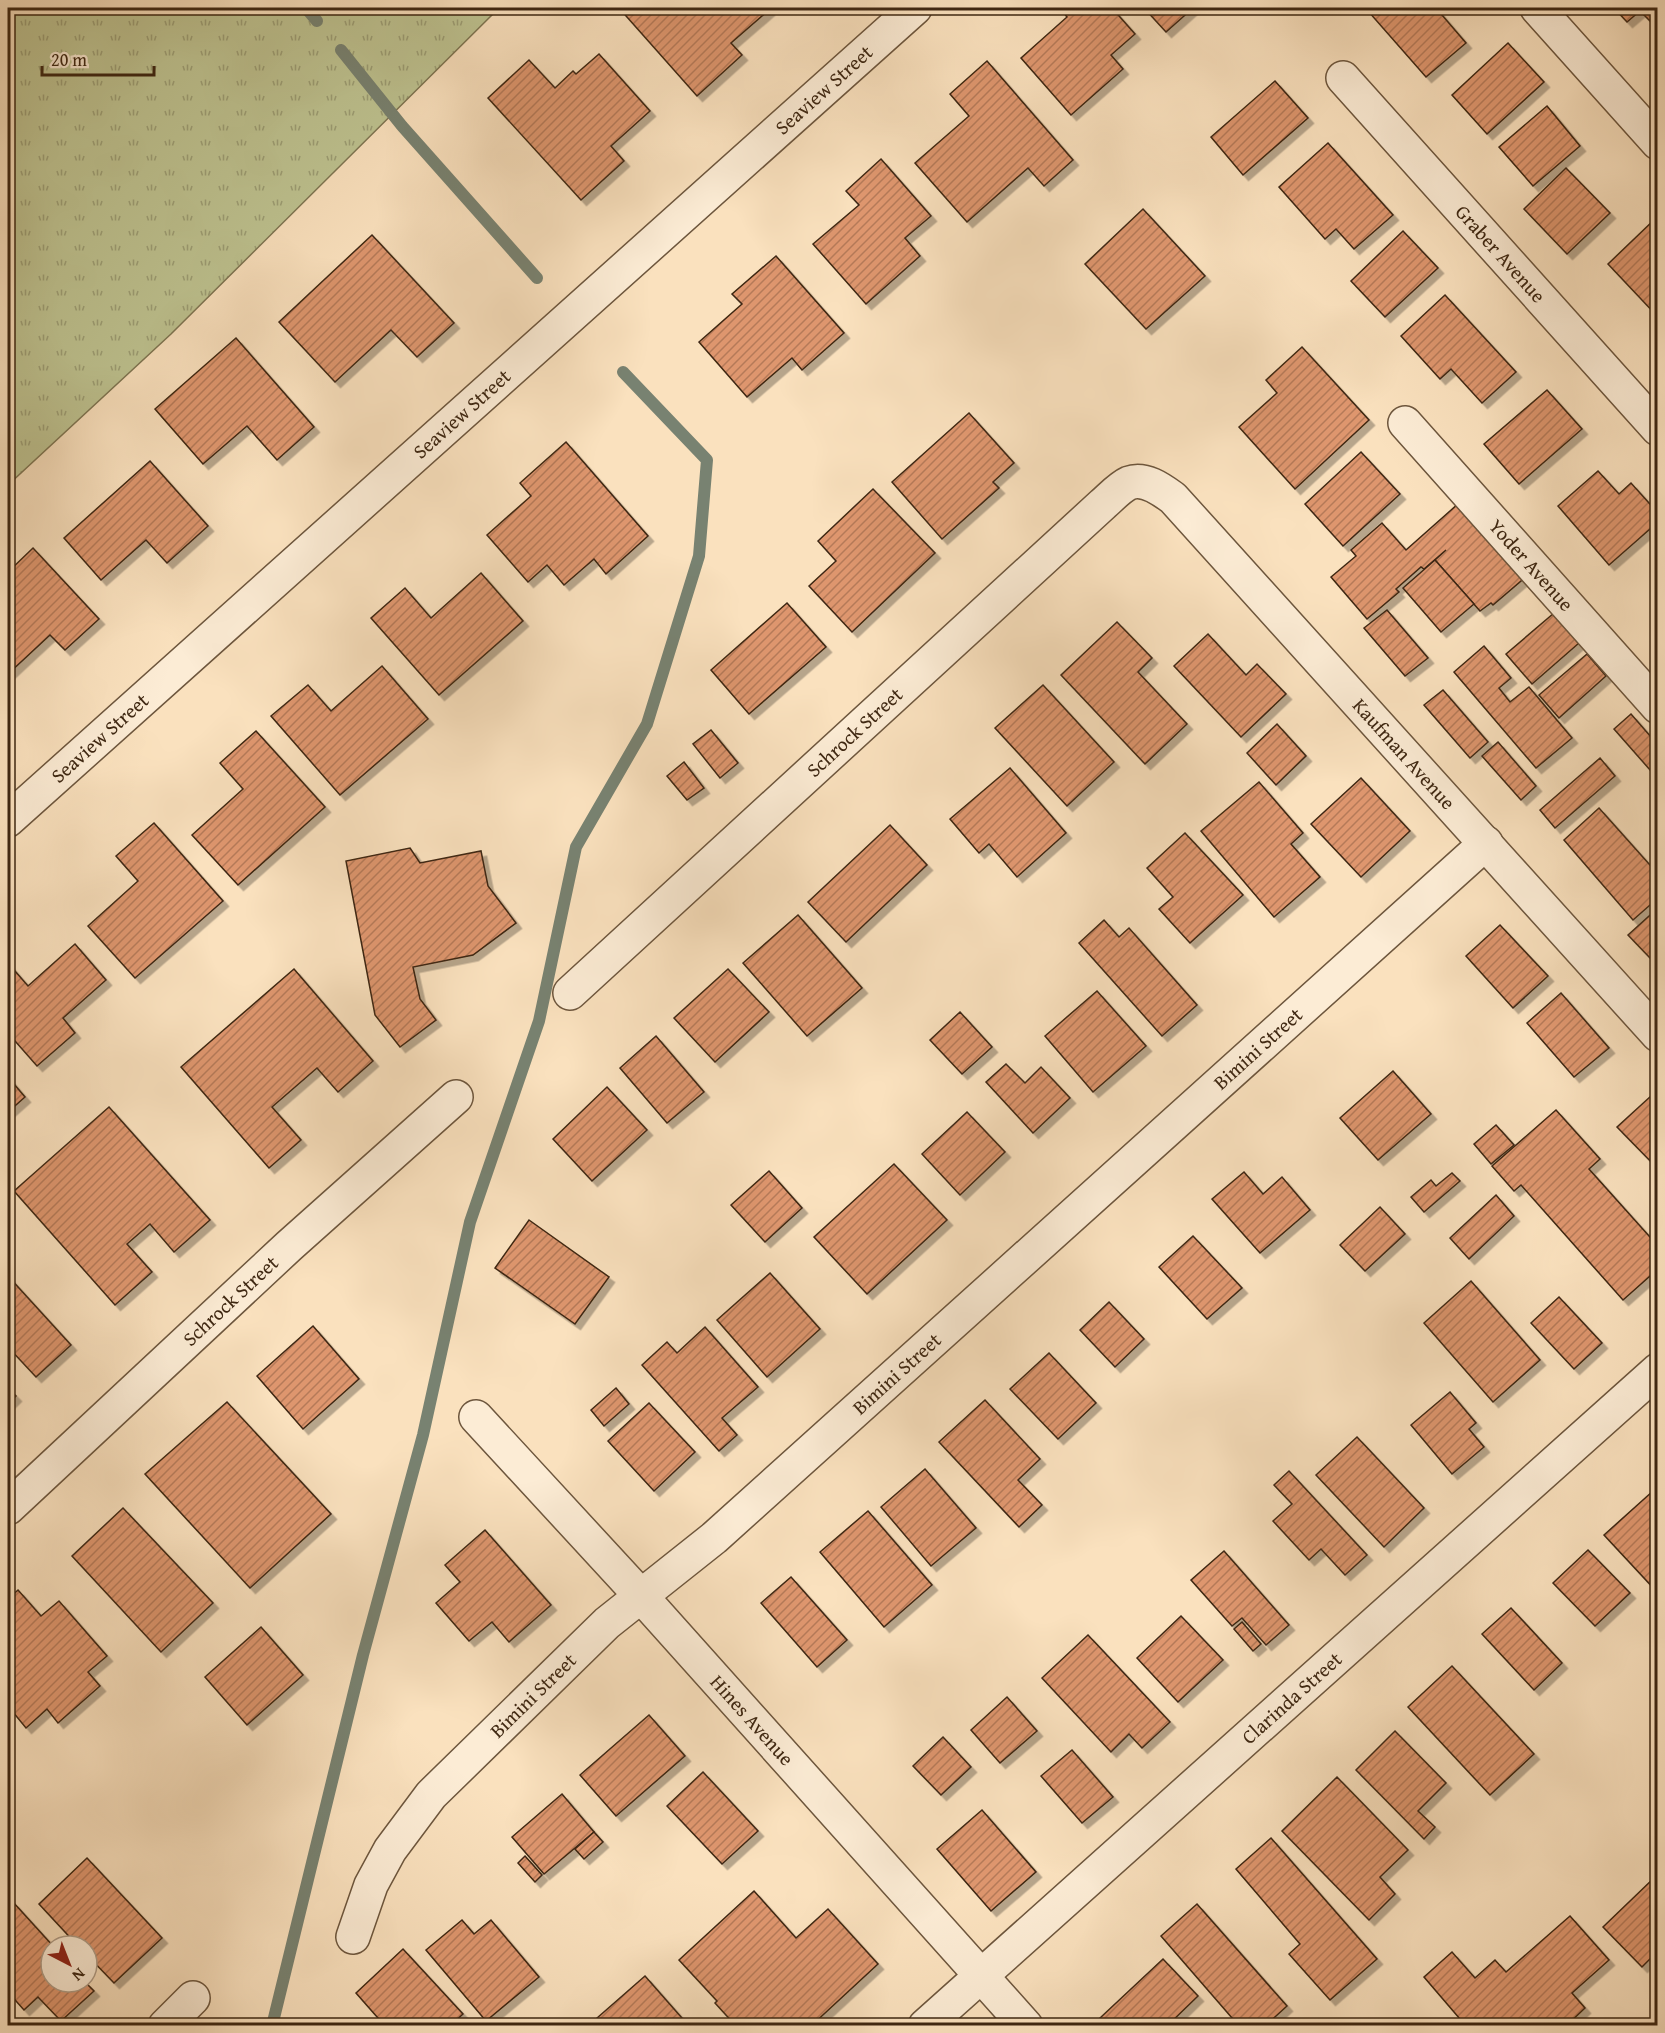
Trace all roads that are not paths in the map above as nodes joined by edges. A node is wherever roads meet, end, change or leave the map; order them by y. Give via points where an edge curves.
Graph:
1 (915, 8) edge
2 (1537, 8) edge
3 (1343, 78) dead end
4 (1658, 143) edge
5 (1405, 423) dead end
6 (1658, 429) edge
7 (1144, 483) joint
8 (1658, 707) edge
9 (8, 820) edge
10 (1486, 843) junction
11 (570, 993) dead end
12 (1658, 1035) edge
13 (456, 1097) dead end
14 (1658, 1370) edge
15 (476, 1417) dead end
16 (8, 1508) edge
17 (641, 1596) junction
18 (353, 1937) dead end
19 (981, 1976) junction
20 (193, 1998) dead end
21 (165, 2025) edge
22 (925, 2025) edge
23 (1026, 2025) edge

1 - 9 street, Seaview Street
2 - 4 street
3 - 6 street, Graber Avenue
5 - 8 street, Yoder Avenue
7 - 10 street, Kaufman Avenue via 1173,498
7 - 11 street, Schrock Street via 1130,483 1103,504
10 - 12 street, Kaufman Avenue
10 - 17 street, Bimini Street via 723,1530
13 - 16 street, Schrock Street via 289,1246
14 - 19 street, Clarinda Street
15 - 17 street, Hines Avenue
17 - 18 street, Bimini Street via 607,1623 432,1795 390,1850 371,1885
17 - 19 street, Hines Avenue
19 - 22 street, Clarinda Street
19 - 23 street, Hines Avenue
20 - 21 street

